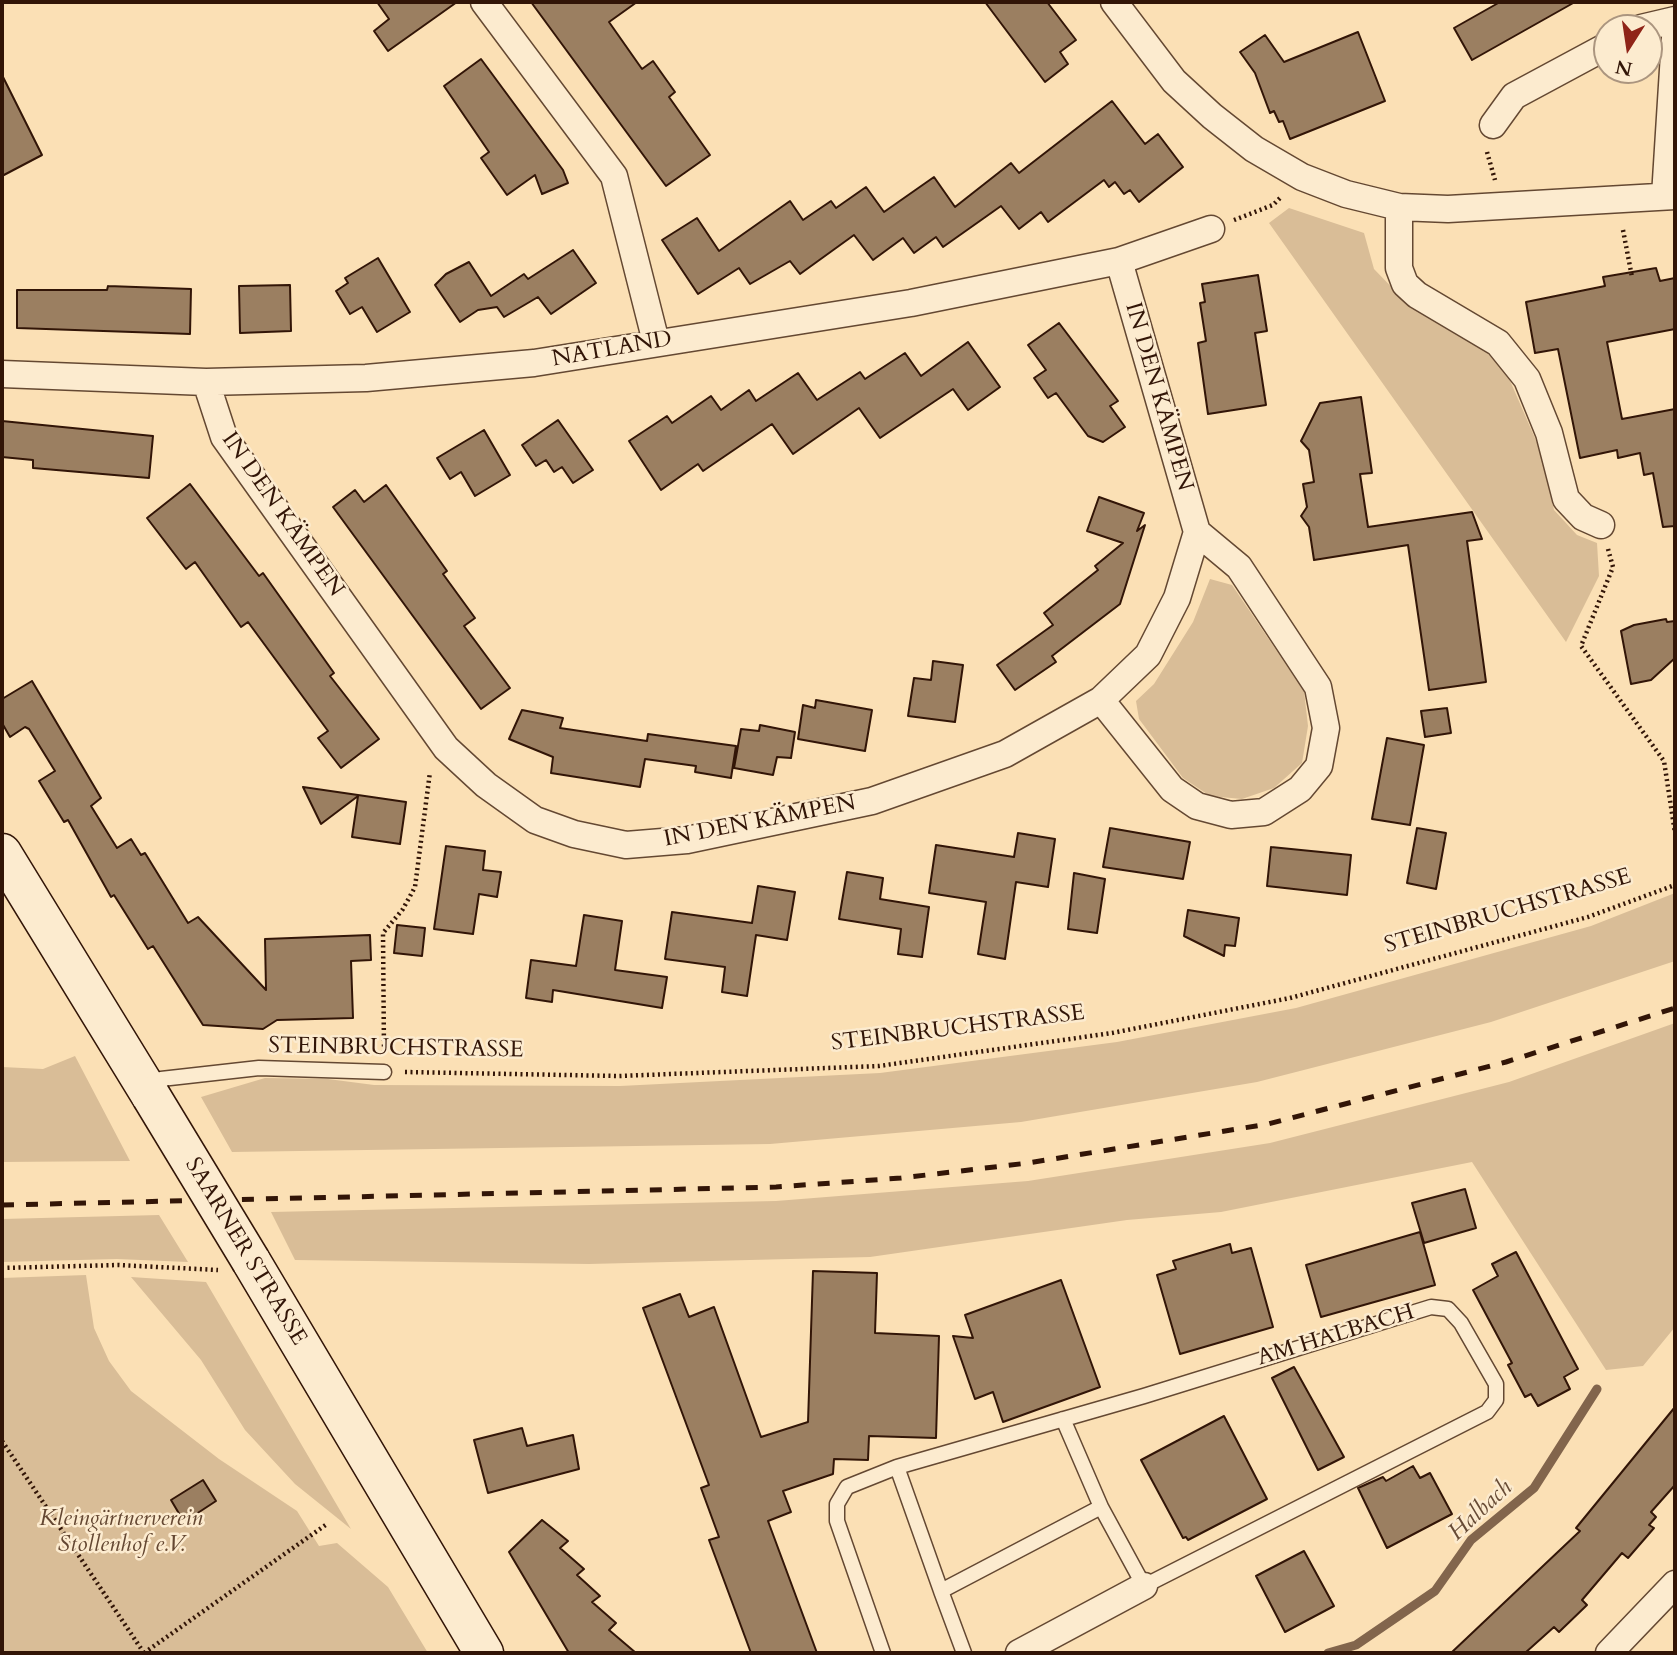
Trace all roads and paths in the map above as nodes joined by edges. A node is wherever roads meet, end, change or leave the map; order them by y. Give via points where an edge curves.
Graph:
1 (484, 2) edge
2 (1114, 2) edge
3 (1675, 38) edge
4 (1593, 54) edge
5 (1493, 125) joint
6 (1670, 196) edge
7 (1273, 205) dead end
8 (1399, 207) junction
9 (1505, 207) junction
10 (1211, 229) joint
11 (1623, 230) dead end
12 (1119, 261) junction
13 (1632, 277) dead end
14 (656, 342) junction
15 (2, 374) edge
16 (206, 382) junction
17 (1601, 525) joint
18 (1197, 532) junction
19 (1101, 700) junction
20 (446, 748) junction
21 (1675, 833) edge
22 (8, 875) edge
23 (1675, 885) edge
24 (384, 1072) junction
25 (148, 1091) junction
26 (253, 1264) junction
27 (2, 1268) edge
28 (1063, 1419) junction
29 (2, 1441) edge
30 (897, 1467) junction
31 (1101, 1507) junction
32 (327, 1524) dead end
33 (1675, 1584) edge
34 (1144, 1586) junction
35 (941, 1591) junction
36 (144, 1653) edge
37 (484, 1653) edge
38 (883, 1653) edge
39 (964, 1653) edge
40 (1019, 1653) edge
41 (1609, 1653) edge

1 - 14 street via 614,176
2 - 8 street via 1174,81 1254,149 1302,177
3 - 6 street
4 - 5 street via 1514,96
5 - 9 path via 1486,156
6 - 9 street
7 - 10 path
8 - 9 street
8 - 17 street via 1399,268 1405,284 1497,343 1527,379 1549,433 1566,499 1583,517
10 - 12 street, NATLAND
11 - 13 path
12 - 14 street, NATLAND via 911,303
12 - 18 street, IN DEN KÄMPEN
14 - 16 street, NATLAND via 521,365 366,378
15 - 16 street, NATLAND
16 - 20 street, IN DEN KÄMPEN via 224,437
17 - 21 path via 1614,567 1581,646 1664,761
18 - 19 street, IN DEN KÄMPEN via 1177,598 1147,655
18 - 19 street via 1239,567 1318,687 1326,728 1319,765 1300,789 1264,812 1231,815 1197,806 1172,789
19 - 20 street, IN DEN KÄMPEN via 1005,754 872,801 687,840 626,845 535,820 486,785
20 - 24 path via 430,769 415,887 383,933
22 - 25 main road, SAARNER STRASSE
23 - 24 path, STEINBRUCHSTRASSE via 1588,917 1290,998 1098,1035 879,1066 619,1076
24 - 25 lane, STEINBRUCHSTRASSE via 259,1068 161,1079
25 - 26 main road, SAARNER STRASSE, bridge
26 - 27 path via 225,1271 118,1265
26 - 37 main road, SAARNER STRASSE
28 - 30 lane, AM HALBACH
28 - 31 lane
28 - 34 lane, AM HALBACH via 1431,1307 1448,1309 1461,1323 1496,1384 1496,1400 1487,1412
29 - 36 path
30 - 35 lane
30 - 38 lane, AM HALBACH via 847,1487 837,1504 837,1521
31 - 34 lane
31 - 35 lane
32 - 36 path
33 - 41 street
34 - 40 street, AM HALBACH
35 - 39 lane

